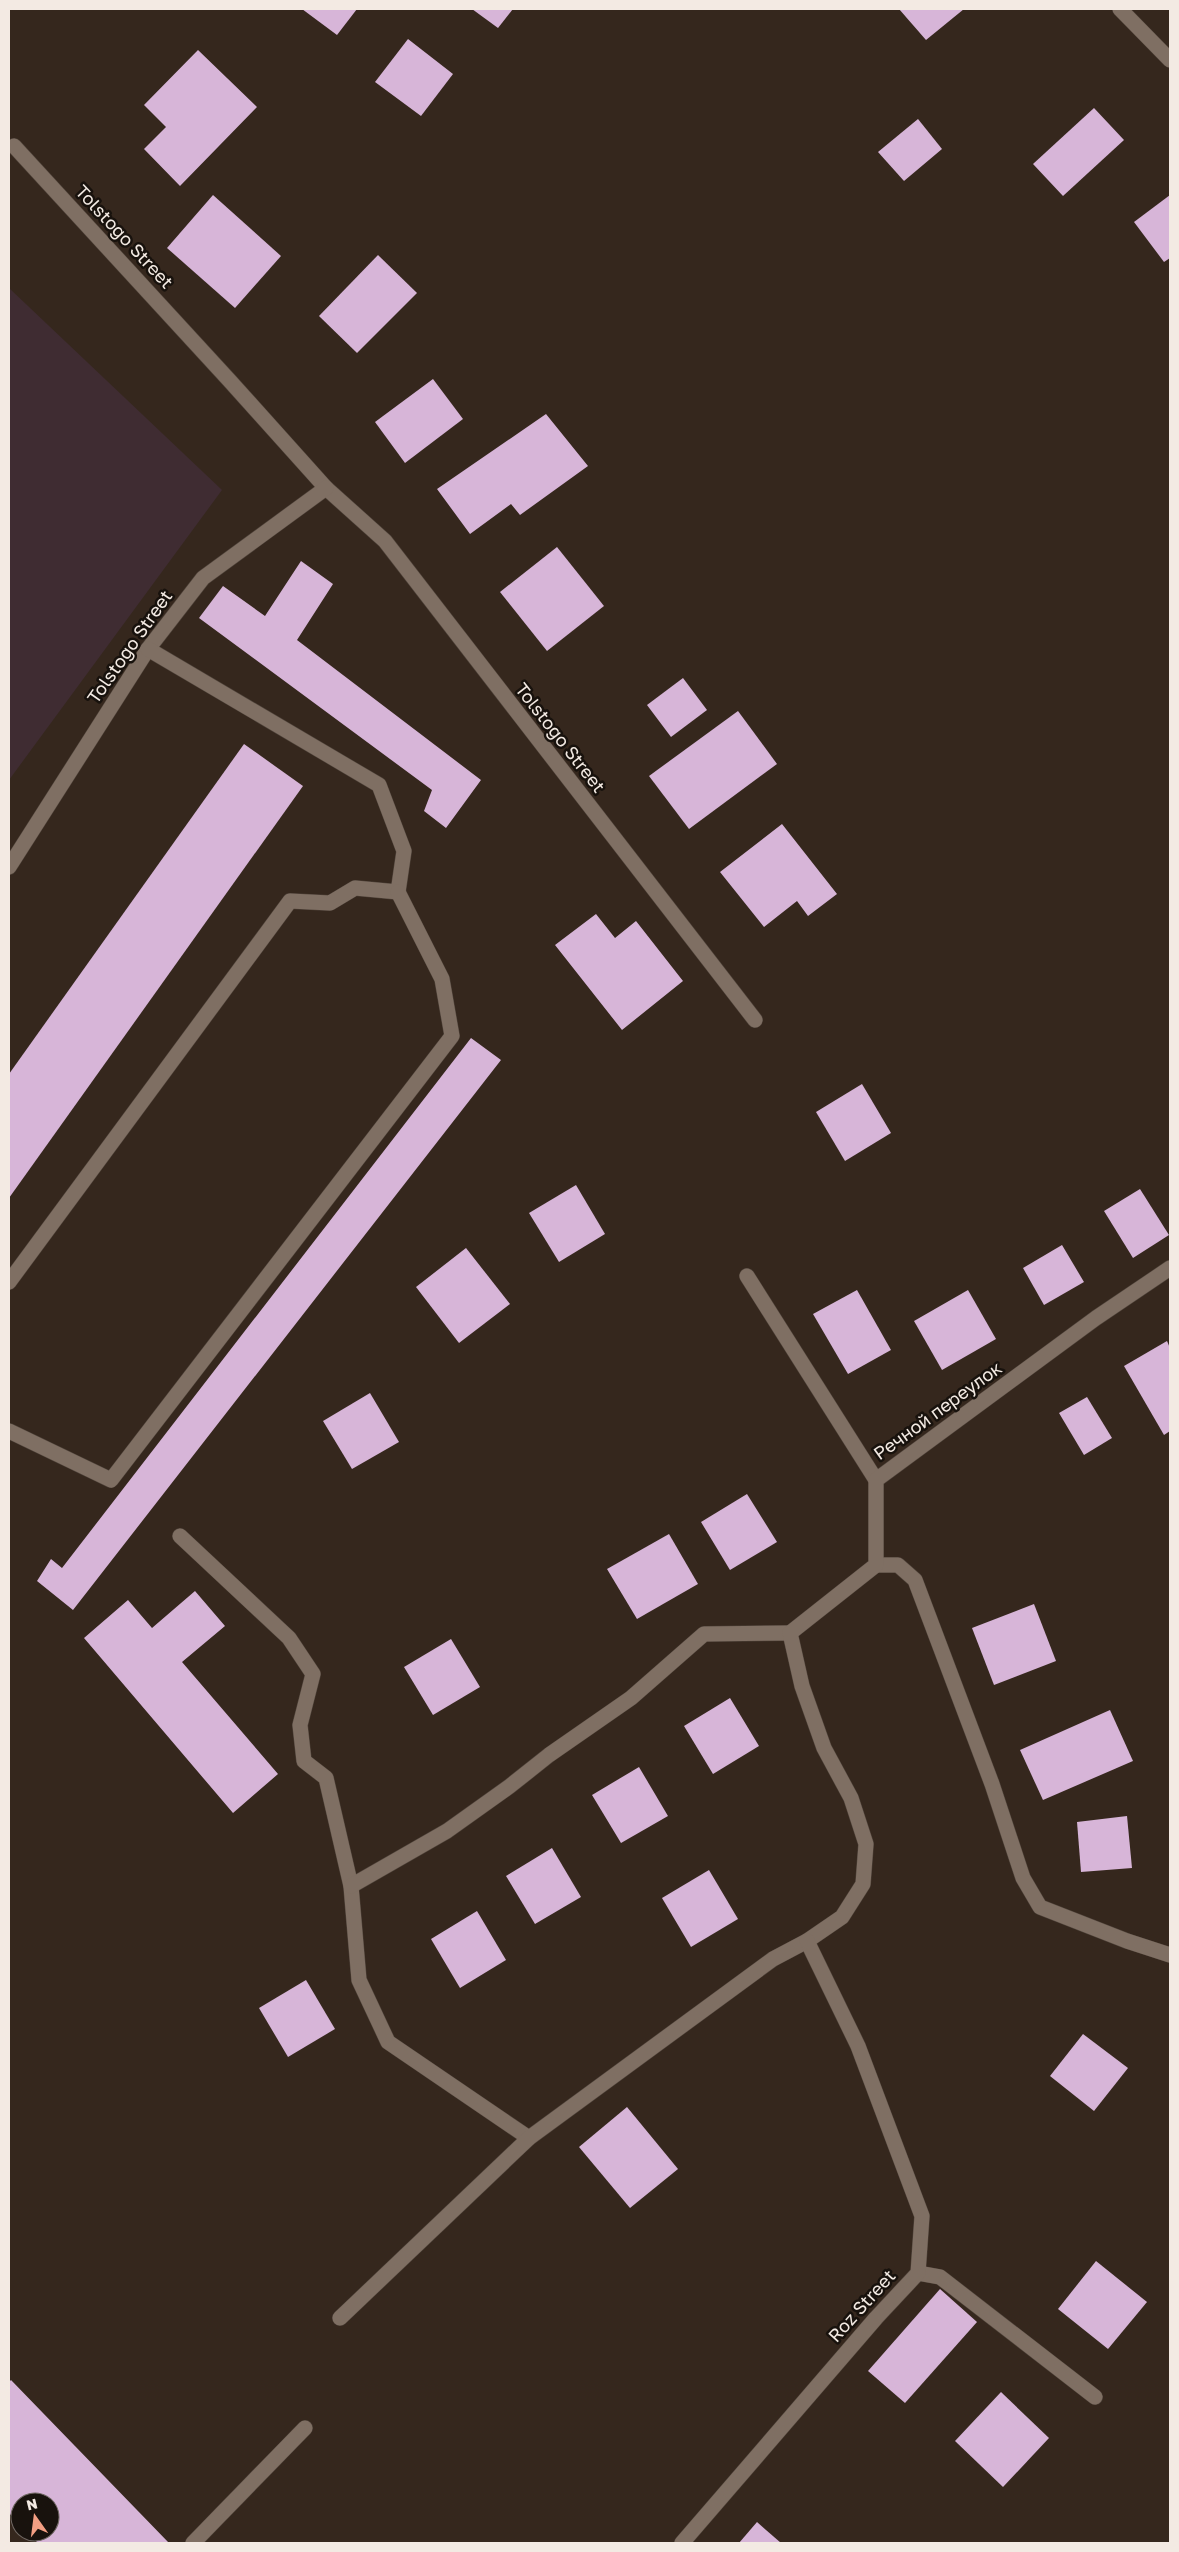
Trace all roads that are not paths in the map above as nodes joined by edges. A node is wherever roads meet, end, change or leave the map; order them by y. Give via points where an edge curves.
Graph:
1 (1120, 9) edge
2 (1170, 60) edge
3 (14, 146) dead end
4 (326, 488) junction
5 (148, 649) junction
6 (9, 868) edge
7 (398, 892) junction
8 (755, 1020) dead end
9 (1170, 1268) edge
10 (747, 1276) dead end
11 (9, 1282) edge
12 (9, 1431) edge
13 (876, 1480) junction
14 (180, 1536) dead end
15 (876, 1566) junction
16 (790, 1633) junction
17 (350, 1886) junction
18 (807, 1941) junction
19 (1170, 1955) edge
20 (529, 2138) junction
21 (918, 2273) junction
22 (340, 2318) dead end
23 (1095, 2397) dead end
24 (305, 2428) dead end
25 (193, 2543) edge
26 (682, 2543) edge

1 - 2 street
3 - 4 street, Tolstogo Street
4 - 5 street, Tolstogo Street via 202,578
4 - 8 street, Tolstogo Street via 385,541
5 - 6 street, Tolstogo Street
5 - 7 street via 379,785 404,851
7 - 11 street via 355,888 330,903 290,901
7 - 12 street via 442,979 452,1036 111,1480
9 - 13 street, Речной переулок via 1096,1318
10 - 13 street
13 - 15 street, Речной переулок
14 - 17 street via 288,1638 312,1674 300,1725 304,1761 326,1778
15 - 16 street
15 - 19 street via 898,1565 915,1580 992,1784 1023,1878 1040,1907
16 - 17 street via 704,1634 631,1698 463,1820
16 - 18 street via 802,1686 824,1748 851,1798 866,1844 863,1884 842,1917
17 - 20 street via 359,1980 388,2042
18 - 20 street via 773,1958
18 - 21 street, Roz Street via 858,2046 922,2216
20 - 22 street
21 - 23 street via 940,2278
21 - 26 street, Roz Street
24 - 25 street

